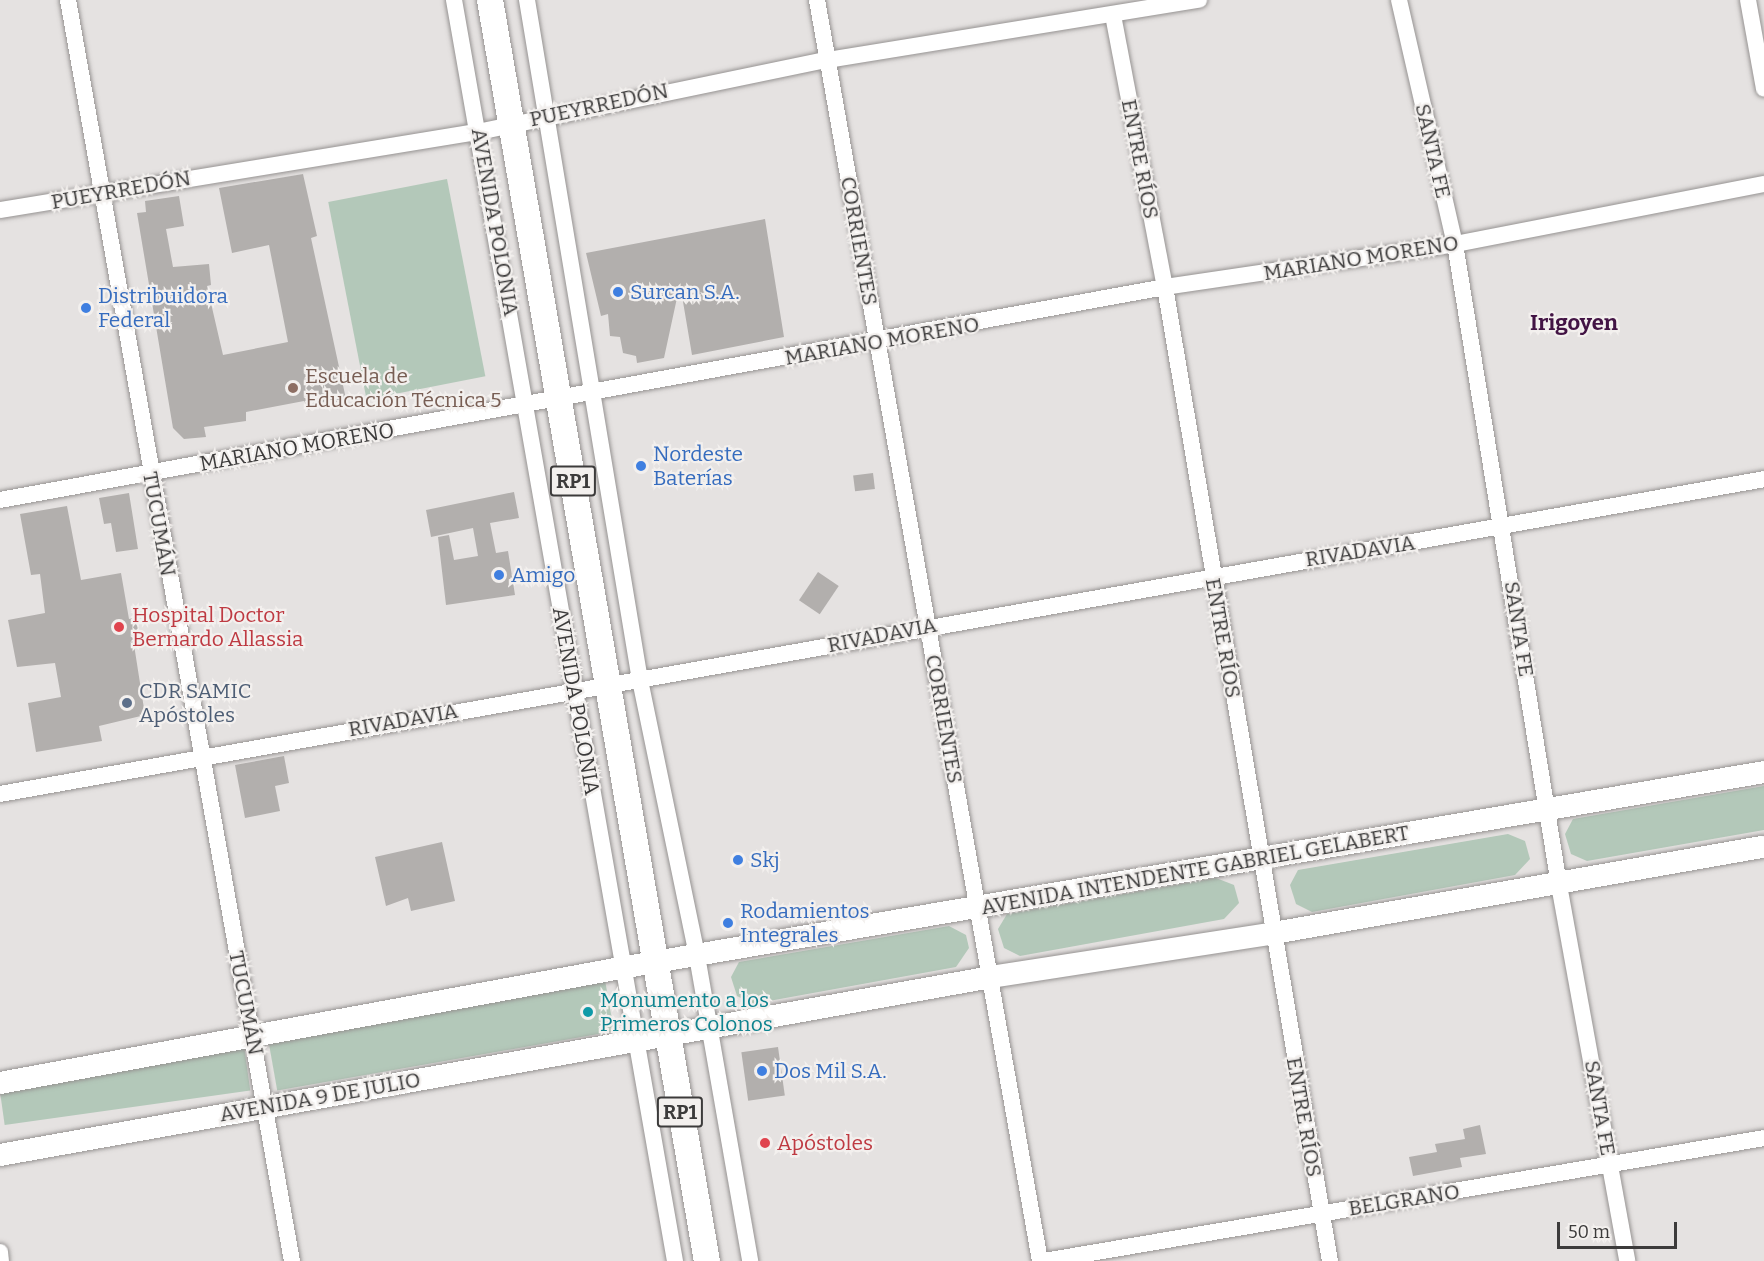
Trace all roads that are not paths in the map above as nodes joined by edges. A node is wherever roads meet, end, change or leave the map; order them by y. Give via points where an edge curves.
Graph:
1 (68, 0) edge
2 (454, 0) edge
3 (490, 0) edge
4 (527, 0) edge
5 (817, 0) edge
6 (1198, 0) edge
7 (1399, 0) edge
8 (1748, 0) edge
9 (1113, 15) junction
10 (827, 60) junction
11 (1764, 89) edge
12 (546, 115) junction
13 (512, 123) junction
14 (478, 132) junction
15 (1764, 184) edge
16 (102, 192) junction
17 (0, 210) edge
18 (1455, 244) junction
19 (1165, 287) junction
20 (877, 343) junction
21 (593, 392) junction
22 (560, 399) junction
23 (528, 406) junction
24 (150, 473) junction
25 (1764, 479) edge
26 (0, 500) edge
27 (1503, 529) junction
28 (1213, 574) junction
29 (927, 626) junction
30 (640, 680) junction
31 (605, 685) junction
32 (573, 689) junction
33 (200, 757) junction
34 (1764, 772) edge
35 (0, 794) edge
36 (1546, 807) junction
37 (1764, 847) edge
38 (1262, 861) junction
39 (1559, 885) junction
40 (978, 907) junction
41 (1274, 933) junction
42 (697, 956) junction
43 (657, 962) junction
44 (626, 967) junction
45 (991, 977) junction
46 (710, 1030) junction
47 (252, 1035) junction
48 (667, 1037) junction
49 (640, 1042) junction
50 (0, 1083) edge
51 (265, 1106) junction
52 (1764, 1138) edge
53 (0, 1155) edge
54 (1611, 1167) junction
55 (1320, 1214) junction
56 (0, 1252) edge
57 (1, 1261) edge
58 (292, 1261) edge
59 (675, 1261) edge
60 (707, 1261) edge
61 (750, 1261) edge
62 (1042, 1261) edge
63 (1330, 1261) edge
64 (1627, 1261) edge

1 - 16 street, TUCUMÁN
2 - 14 street, AVENIDA POLONIA
3 - 13 main road, AVENIDA POLONIA / RP1
4 - 12 street
5 - 10 street, CORRIENTES
6 - 9 street, PUEYRREDÓN
7 - 18 street, SANTA FE
8 - 11 street
9 - 10 street, PUEYRREDÓN
9 - 19 street, ENTRE RÍOS
10 - 12 street, PUEYRREDÓN
10 - 20 street, CORRIENTES
12 - 13 street, PUEYRREDÓN
12 - 21 street
13 - 14 street, PUEYRREDÓN
13 - 22 main road, AVENIDA POLONIA / RP1
14 - 16 street, PUEYRREDÓN
14 - 23 street, AVENIDA POLONIA
15 - 18 street, MARIANO MORENO
16 - 17 street, PUEYRREDÓN
16 - 24 street, TUCUMÁN
18 - 19 street, MARIANO MORENO
18 - 27 street, SANTA FE
19 - 20 street, MARIANO MORENO
19 - 28 street, ENTRE RÍOS
20 - 21 street, MARIANO MORENO
20 - 29 street, CORRIENTES
21 - 22 street, MARIANO MORENO
21 - 30 street
22 - 23 street, MARIANO MORENO
22 - 31 main road, AVENIDA POLONIA / RP1
23 - 24 street, MARIANO MORENO
23 - 32 street, AVENIDA POLONIA
24 - 26 street, MARIANO MORENO
24 - 33 street, TUCUMÁN
25 - 27 street, RIVADAVIA
27 - 28 street, RIVADAVIA
27 - 36 street, SANTA FE
28 - 29 street, RIVADAVIA
28 - 38 street, ENTRE RÍOS
29 - 30 street, RIVADAVIA
29 - 40 street, CORRIENTES
30 - 31 street, RIVADAVIA
30 - 42 street
31 - 32 street, RIVADAVIA
31 - 43 main road, AVENIDA POLONIA / RP1
32 - 33 street, RIVADAVIA
32 - 44 street, AVENIDA POLONIA
33 - 35 street, RIVADAVIA
33 - 47 street, TUCUMÁN
34 - 36 main road, AVENIDA INTENDENTE GABRIEL GELABERT
36 - 38 main road, AVENIDA INTENDENTE GABRIEL GELABERT
36 - 39 street, SANTA FE
37 - 39 main road
38 - 40 main road, AVENIDA INTENDENTE GABRIEL GELABERT
38 - 41 street, ENTRE RÍOS
39 - 41 main road
39 - 54 street, SANTA FE
40 - 42 main road, AVENIDA INTENDENTE GABRIEL GELABERT
40 - 45 street, CORRIENTES
41 - 45 main road
41 - 55 street, ENTRE RÍOS
42 - 43 main road, AVENIDA INTENDENTE GABRIEL GELABERT
42 - 46 street
43 - 44 main road, AVENIDA INTENDENTE GABRIEL GELABERT
43 - 48 main road, AVENIDA POLONIA / RP1
44 - 47 main road
44 - 49 street, AVENIDA POLONIA
45 - 46 main road
45 - 62 street, CORRIENTES
46 - 48 main road
46 - 61 street
47 - 50 main road
47 - 51 street, TUCUMÁN
48 - 49 main road
48 - 60 main road, AVENIDA POLONIA / RP1
49 - 51 main road, AVENIDA 9 DE JULIO
49 - 59 street, AVENIDA POLONIA
51 - 53 main road, AVENIDA 9 DE JULIO
51 - 58 street, TUCUMÁN
52 - 54 street, BELGRANO
54 - 55 street, BELGRANO
54 - 64 street, SANTA FE
55 - 62 street, BELGRANO
55 - 63 street, ENTRE RÍOS
56 - 57 street

